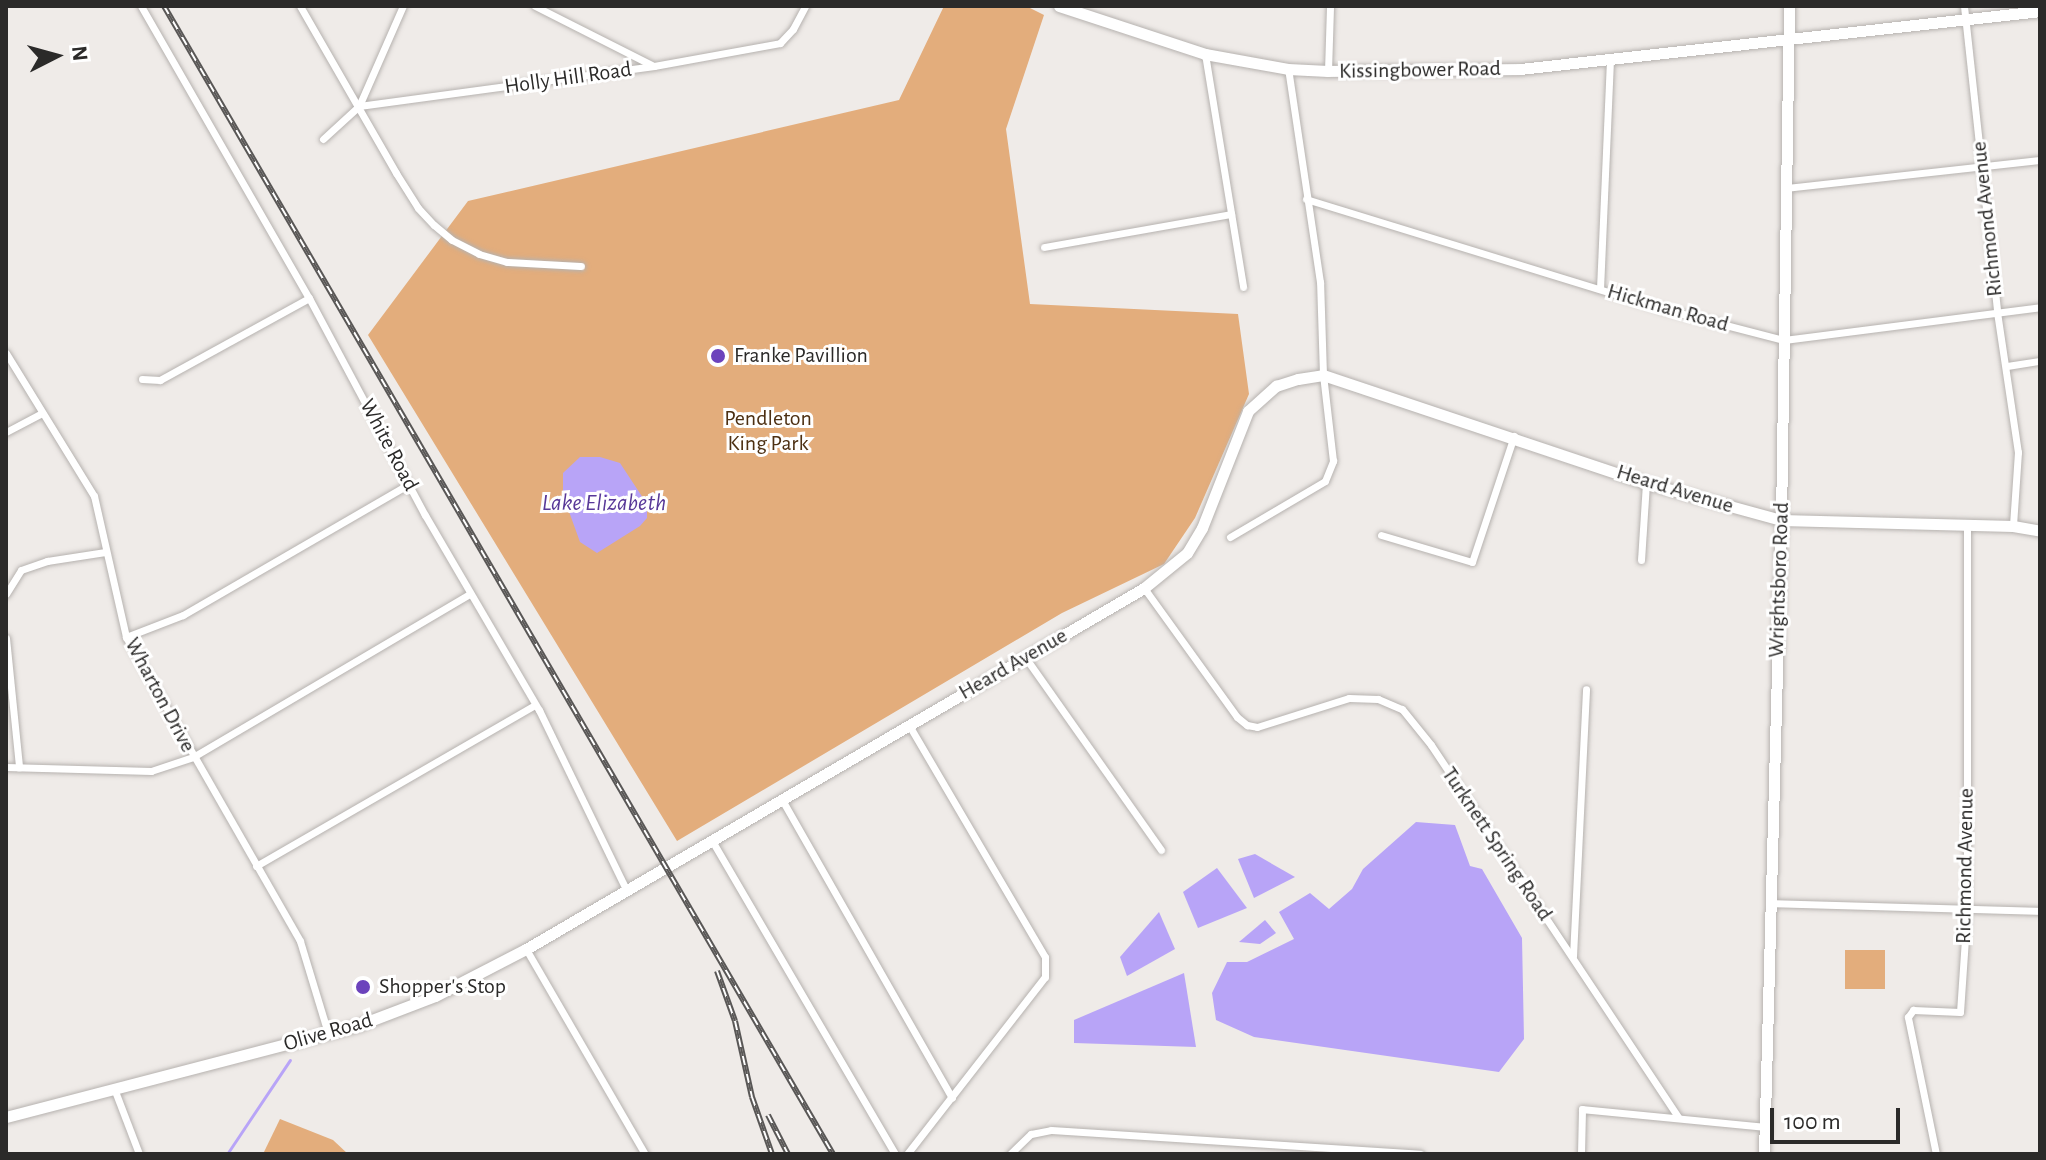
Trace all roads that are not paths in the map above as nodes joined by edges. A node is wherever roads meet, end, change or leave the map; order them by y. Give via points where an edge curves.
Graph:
1 (141, 6) edge
2 (300, 6) edge
3 (403, 6) edge
4 (535, 6) edge
5 (1059, 6) edge
6 (1330, 6) edge
7 (1789, 6) edge
8 (803, 7) edge
9 (2040, 11) edge
10 (1964, 12) edge
11 (1788, 40) junction
12 (1205, 54) junction
13 (1610, 61) junction
14 (654, 66) junction
15 (1288, 69) junction
16 (1328, 71) junction
17 (359, 106) junction
18 (323, 139) dead end
19 (2040, 160) edge
20 (1980, 166) junction
21 (1786, 188) junction
22 (1306, 199) junction
23 (1231, 214) junction
24 (1044, 247) dead end
25 (581, 266) dead end
26 (1243, 287) dead end
27 (1600, 289) junction
28 (309, 298) junction
29 (2040, 307) edge
30 (1997, 312) junction
31 (1784, 340) junction
32 (6, 353) edge
33 (2040, 361) edge
34 (2007, 366) junction
35 (1323, 375) junction
36 (142, 379) dead end
37 (42, 413) junction
38 (6, 432) edge
39 (1514, 436) junction
40 (1646, 483) junction
41 (409, 484) junction
42 (1781, 520) junction
43 (1967, 524) junction
44 (2013, 526) junction
45 (2040, 531) edge
46 (1381, 535) dead end
47 (1230, 537) dead end
48 (105, 552) junction
49 (1641, 560) dead end
50 (1144, 588) junction
51 (6, 594) edge
52 (470, 594) junction
53 (126, 637) junction
54 (6, 638) edge
55 (1025, 657) junction
56 (1586, 689) dead end
57 (535, 705) junction
58 (909, 725) junction
59 (193, 757) junction
60 (6, 767) edge
61 (19, 767) junction
62 (781, 798) junction
63 (711, 839) junction
64 (1161, 850) dead end
65 (256, 866) junction
66 (626, 889) junction
67 (1769, 903) junction
68 (1967, 910) junction
69 (2040, 911) edge
70 (526, 949) junction
71 (1573, 958) junction
72 (328, 1033) junction
73 (115, 1091) junction
74 (952, 1098) junction
75 (6, 1117) edge
76 (1678, 1117) junction
77 (1765, 1127) junction
78 (139, 1154) edge
79 (645, 1154) edge
80 (895, 1154) edge
81 (907, 1154) edge
82 (1010, 1154) edge
83 (1420, 1154) edge
84 (1581, 1154) edge
85 (1764, 1154) edge
86 (1936, 1154) edge

1 - 28 street, White Road
2 - 17 street
3 - 17 street
4 - 14 street
5 - 12 street, Kissingbower Road
6 - 16 street
7 - 11 street, Wrightsboro Road
8 - 14 street, Holly Hill Road via 780,43
9 - 10 street, Kissingbower Road
10 - 11 street, Kissingbower Road
10 - 20 street, Richmond Avenue
11 - 13 street, Kissingbower Road
11 - 21 street, Wrightsboro Road
12 - 15 street, Kissingbower Road
12 - 23 street
13 - 16 street, Kissingbower Road via 1520,69
13 - 27 street
14 - 17 street, Holly Hill Road
15 - 16 street, Kissingbower Road
15 - 22 street
17 - 18 street
17 - 25 street via 418,208 452,240 507,262
19 - 20 street
20 - 21 street
20 - 30 street, Richmond Avenue
21 - 31 street, Wrightsboro Road
22 - 27 street, Hickman Road
22 - 35 street via 1320,282
23 - 24 street
23 - 26 street
27 - 31 street, Hickman Road
28 - 36 street via 160,380
28 - 41 street, White Road
29 - 30 street, Hickman Road
30 - 31 street, Hickman Road
30 - 34 street, Richmond Avenue
31 - 42 street, Wrightsboro Road
32 - 37 street, Wharton Drive
33 - 34 street
34 - 44 street, Richmond Avenue via 2018,452
35 - 39 street, Heard Avenue
35 - 47 street via 1332,472
35 - 50 street, Heard Avenue via 1276,386 1248,411 1202,528 1187,553
37 - 38 street
37 - 48 street, Wharton Drive via 94,496
39 - 40 street, Heard Avenue
39 - 46 street via 1472,562
40 - 42 street, Heard Avenue
40 - 49 street
41 - 52 street, White Road
41 - 53 street via 183,615
42 - 43 street, Heard Avenue
42 - 67 street, Wrightsboro Road
43 - 44 street, Heard Avenue
43 - 68 street, Richmond Avenue
44 - 45 street, Heard Avenue
48 - 51 street via 21,570
48 - 53 street, Wharton Drive
50 - 55 street, Heard Avenue
50 - 71 street, Turknett Spring Road via 1247,725 1257,727 1349,698 1378,699 1402,709
52 - 57 street, White Road
52 - 59 street
53 - 59 street, Wharton Drive
54 - 61 street
55 - 58 street, Heard Avenue
55 - 64 street
56 - 71 street
57 - 65 street
57 - 66 street, White Road
58 - 62 street, Heard Avenue
58 - 74 street via 1045,957 1045,977 1033,996
59 - 61 street via 151,771
59 - 65 street, Wharton Drive
60 - 61 street
62 - 63 street, Heard Avenue
62 - 74 street
63 - 66 street, Heard Avenue
63 - 80 street
65 - 72 street, Wharton Drive via 300,941
66 - 70 street, Olive Road
67 - 68 street
67 - 77 street, Wrightsboro Road
68 - 69 street
68 - 86 street, Richmond Avenue via 1960,1012 1913,1010 1908,1017
70 - 72 street, Olive Road via 435,996
70 - 79 street
71 - 76 street, Turknett Spring Road
72 - 73 street, Olive Road
73 - 75 street, Olive Road
73 - 78 street
74 - 81 street
76 - 77 street
76 - 84 street via 1582,1109
77 - 85 street, Wrightsboro Road
82 - 83 street via 1031,1134 1051,1130

